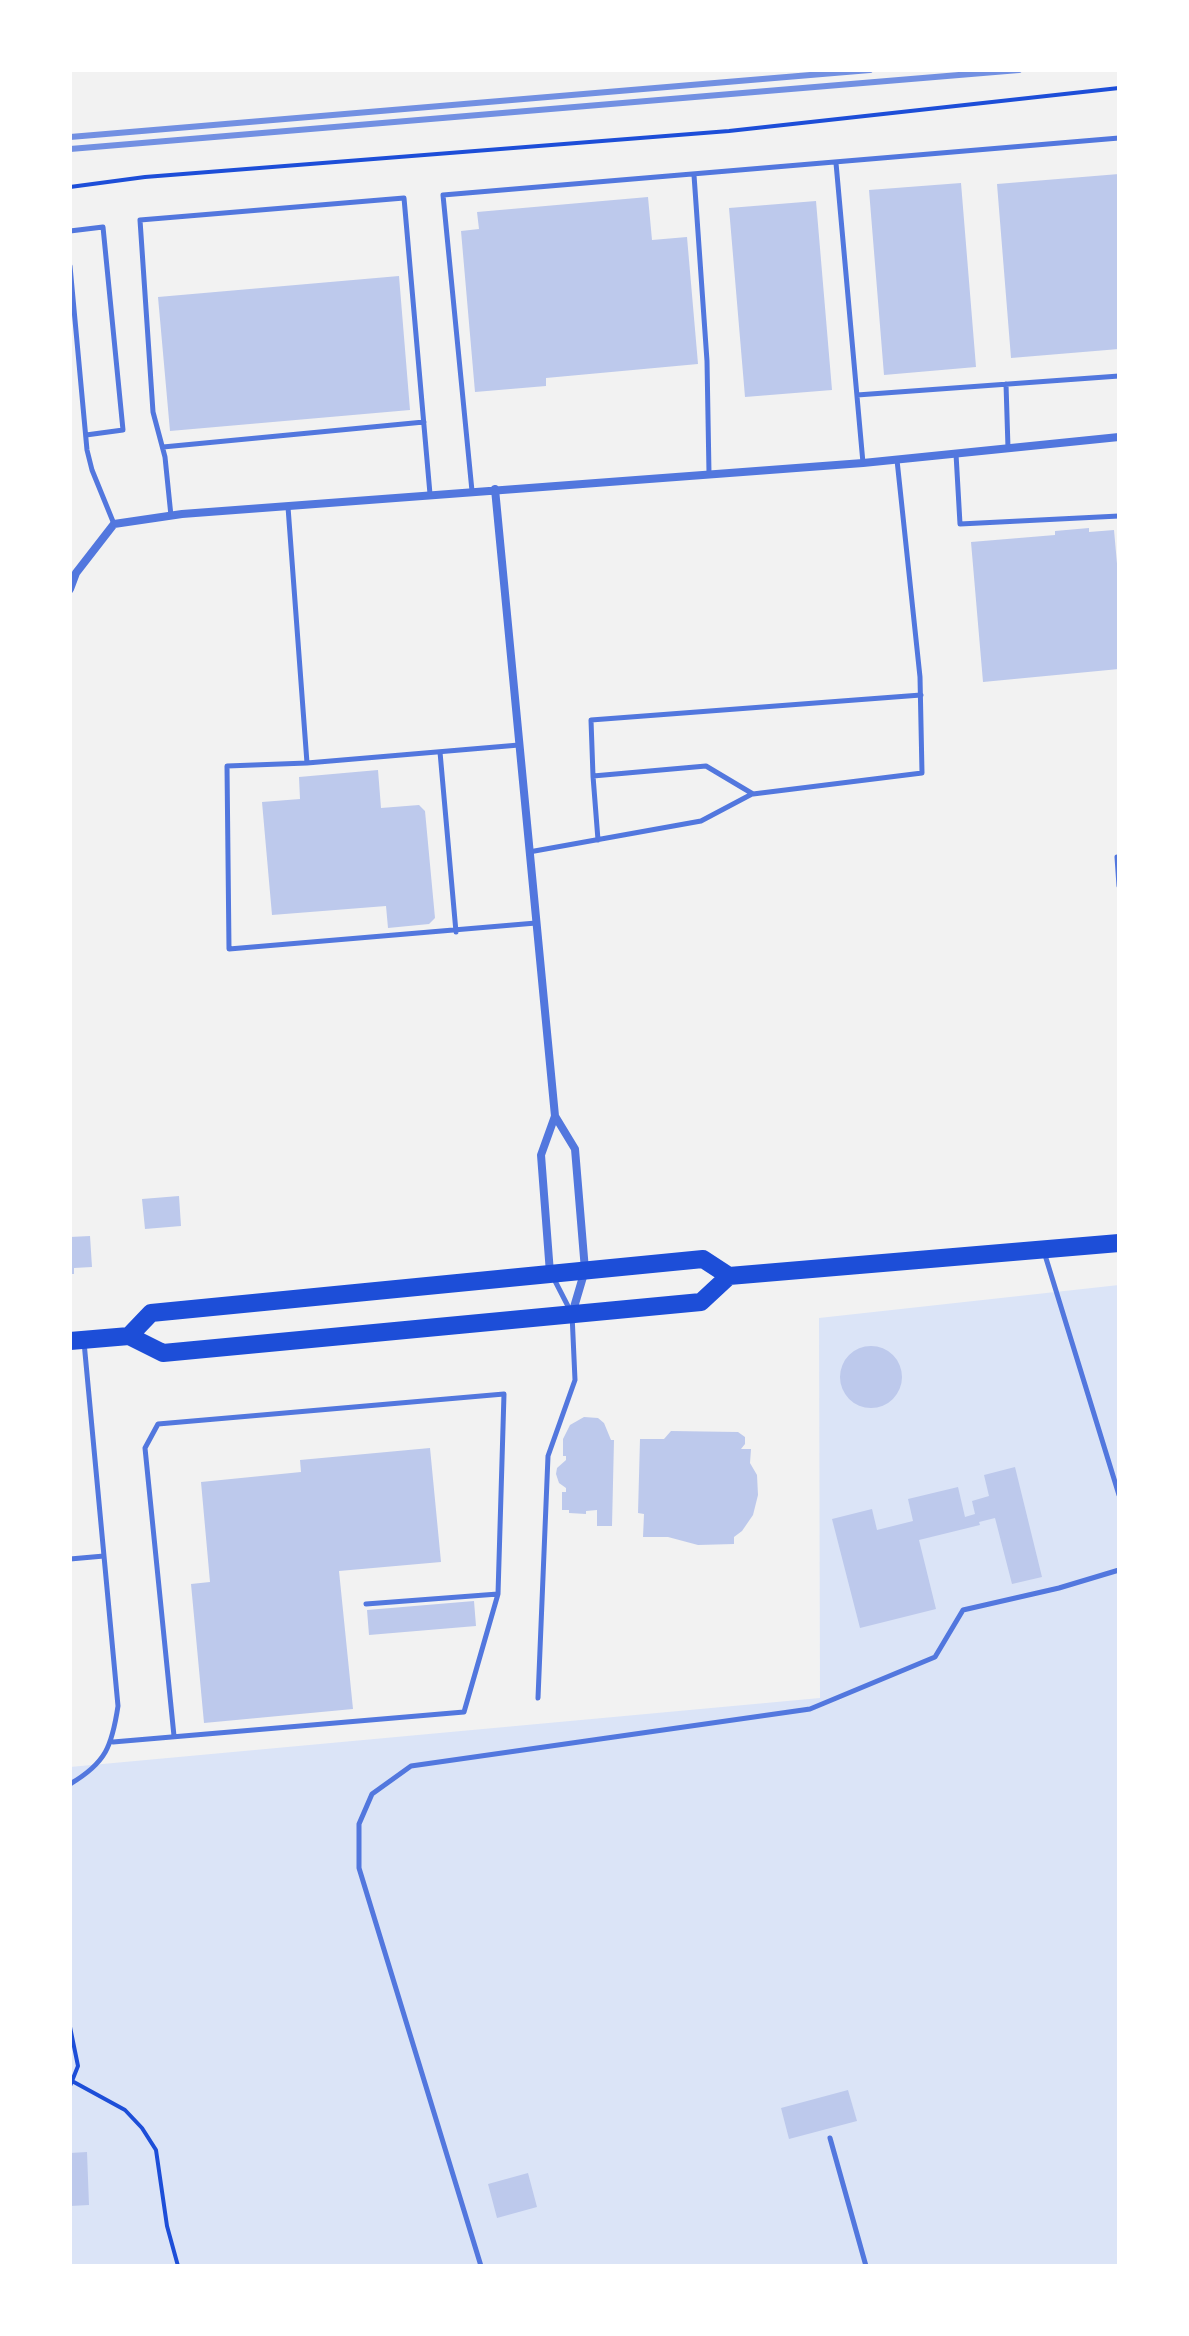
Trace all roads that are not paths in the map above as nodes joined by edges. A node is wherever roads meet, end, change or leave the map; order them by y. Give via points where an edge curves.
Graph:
1 (1119, 138) edge
2 (836, 163) junction
3 (694, 175) junction
4 (70, 231) edge
5 (70, 266) edge
6 (1119, 376) edge
7 (1006, 384) junction
8 (857, 395) junction
9 (424, 422) junction
10 (86, 435) junction
11 (1119, 437) edge
12 (163, 447) junction
13 (1008, 449) junction
14 (956, 454) junction
15 (897, 459) junction
16 (863, 463) junction
17 (709, 473) junction
18 (495, 489) junction
19 (472, 491) junction
20 (430, 494) junction
21 (288, 506) junction
22 (1119, 516) edge
23 (171, 517) junction
24 (114, 524) junction
25 (70, 589) edge
26 (921, 695) junction
27 (519, 745) junction
28 (440, 752) junction
29 (307, 763) junction
30 (593, 776) junction
31 (753, 794) junction
32 (598, 840) junction
33 (529, 852) junction
34 (1117, 857) edge
35 (1119, 886) edge
36 (536, 923) junction
37 (456, 932) junction
38 (555, 1116) junction
39 (1119, 1243) edge
40 (1044, 1250) junction
41 (585, 1270) junction
42 (550, 1273) junction
43 (729, 1276) junction
44 (572, 1314) junction
45 (129, 1336) junction
46 (77, 1341) edge
47 (1117, 1483) edge
48 (1119, 1495) edge
49 (104, 1556) junction
50 (70, 1559) edge
51 (1119, 1570) edge
52 (498, 1594) junction
53 (366, 1604) dead end
54 (538, 1698) dead end
55 (174, 1736) junction
56 (113, 1742) junction
57 (70, 1784) edge
58 (830, 2138) dead end
59 (481, 2266) edge
60 (866, 2266) edge

1 - 2 lane
2 - 3 lane
2 - 8 lane
3 - 17 lane
3 - 19 lane via 443,195
4 - 10 lane via 103,227 123,430
5 - 10 lane
6 - 7 lane
7 - 8 lane
7 - 13 lane
8 - 16 lane
9 - 12 lane
9 - 12 lane via 404,198 140,220 153,412
9 - 20 lane
10 - 24 lane via 92,470
11 - 13 street
12 - 23 lane
13 - 14 street
14 - 15 street
14 - 22 lane via 960,524
15 - 16 street
15 - 26 lane
16 - 17 street
17 - 18 street
18 - 19 street
18 - 27 street
19 - 20 street
20 - 21 street
21 - 23 street
21 - 29 lane
23 - 24 street
24 - 25 street via 76,573
26 - 30 lane via 591,720
26 - 31 lane via 922,773
27 - 28 lane
27 - 33 street
28 - 29 lane
28 - 37 lane
29 - 37 lane via 227,766 229,949
30 - 31 lane via 706,766
30 - 32 lane
31 - 32 lane via 701,821
32 - 33 lane
33 - 36 street
34 - 35 lane
36 - 37 lane
36 - 38 street
38 - 41 street via 575,1149
38 - 42 street via 541,1155
39 - 40 main road
40 - 43 main road
40 - 47 lane
41 - 42 main road
41 - 43 main road via 703,1259
41 - 44 street
42 - 44 lane
42 - 45 main road via 151,1313
43 - 44 main road via 701,1302
44 - 45 main road via 163,1353
44 - 54 lane via 575,1380 548,1456
45 - 46 main road
46 - 49 lane
47 - 48 lane
49 - 50 lane
49 - 56 lane via 118,1706
51 - 59 lane via 963,1610 935,1657 810,1709 411,1766 372,1794 359,1824 359,1868
52 - 53 lane
52 - 55 lane via 464,1712
52 - 55 lane via 504,1394 158,1424 145,1448
55 - 56 lane
56 - 57 lane via 88,1774
58 - 60 lane

